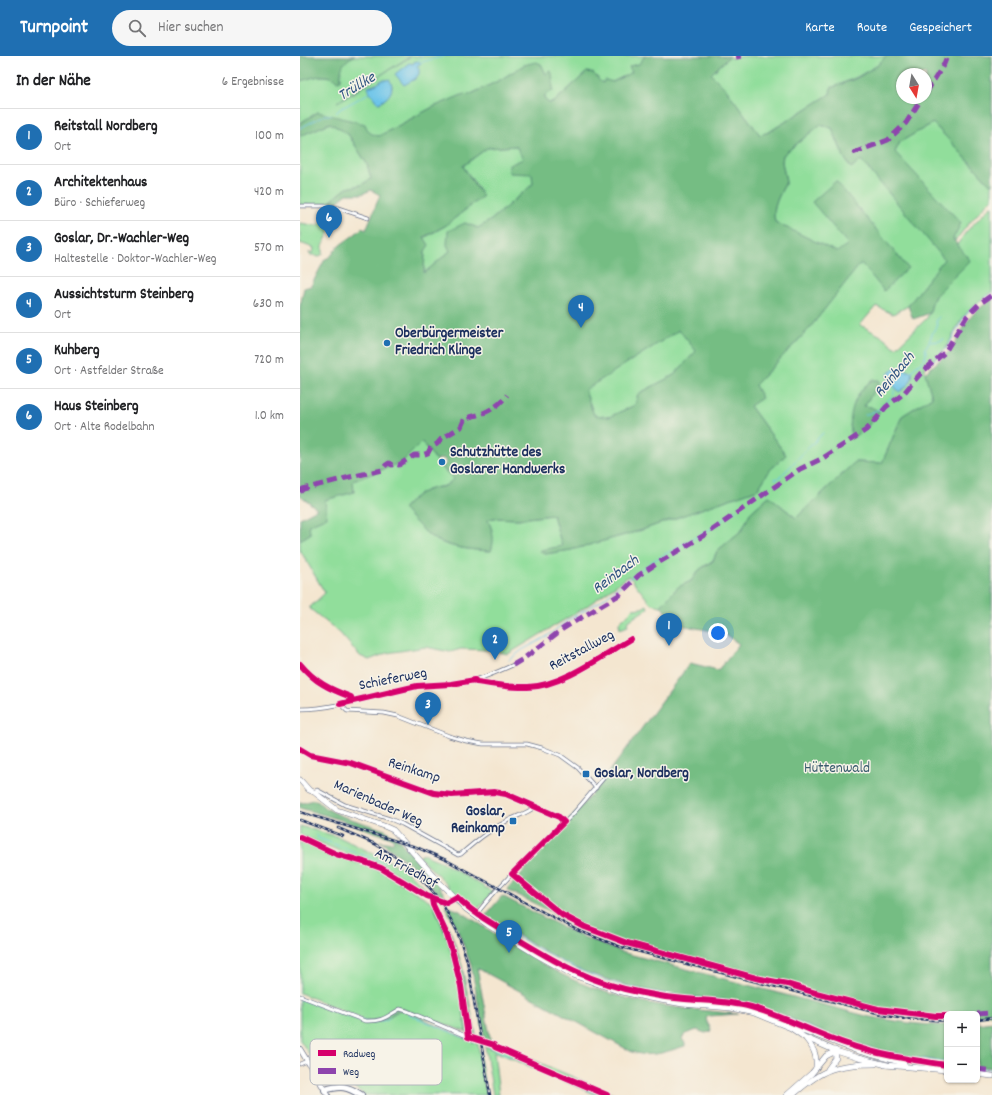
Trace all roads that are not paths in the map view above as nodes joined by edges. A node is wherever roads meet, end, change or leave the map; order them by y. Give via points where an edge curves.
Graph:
1 (300, 206) edge
2 (368, 218) dead end
3 (630, 639) dead end
4 (300, 664) edge
5 (513, 665) dead end
6 (475, 680) junction
7 (352, 701) junction
8 (340, 704) junction
9 (300, 709) edge
10 (300, 749) edge
11 (607, 774) dead end
12 (300, 780) edge
13 (596, 788) junction
14 (314, 792) junction
15 (535, 807) junction
16 (564, 822) junction
17 (300, 837) edge
18 (454, 898) junction
19 (475, 916) junction
20 (300, 996) edge
21 (791, 1028) junction
22 (468, 1036) dead end
23 (804, 1037) junction
24 (829, 1041) junction
25 (300, 1049) edge
26 (855, 1050) junction
27 (836, 1051) junction
28 (307, 1061) junction
29 (300, 1064) edge
30 (887, 1065) junction
31 (310, 1066) edge
32 (816, 1068) junction
33 (930, 1068) junction
34 (828, 1070) junction
35 (944, 1070) edge
36 (980, 1074) edge
37 (992, 1076) edge
38 (327, 1092) edge
39 (361, 1095) edge
40 (787, 1095) edge
41 (793, 1095) edge

1 - 2 street via 332,206
3 - 6 street, Reitstallweg via 581,669 548,683 529,688
4 - 7 street via 315,680 351,696
5 - 6 street, Schieferweg
6 - 7 street, Schieferweg via 417,686
7 - 8 street, Schieferweg
8 - 9 street, Schieferweg
8 - 13 street via 347,711 398,716 466,741 482,744 528,744 542,748 560,755 578,768
10 - 15 street, Reinkamp via 316,756 351,763 434,793 452,795 494,792 506,794
11 - 13 street
12 - 14 main road
13 - 16 street
14 - 15 street, Marienbader Weg via 320,791 345,805 390,819 458,855 506,821
14 - 18 main road via 337,810 393,830
15 - 16 street, Reinkamp via 552,813
16 - 19 street
17 - 18 street, Am Friedhof via 336,854 381,868 432,899 446,903
18 - 19 main road
19 - 21 main road via 550,963 590,982 649,998 740,1010 764,1016
20 - 22 street via 365,1021 375,1022 400,1009 407,1010
21 - 23 main road
21 - 24 main road
23 - 27 main road
23 - 32 main road via 815,1051
24 - 26 main road
24 - 27 main road
25 - 28 main road
26 - 27 main road
26 - 33 main road via 896,1062
27 - 30 main road
27 - 32 main road via 826,1056
27 - 34 main road via 834,1061
28 - 29 street
28 - 31 main road
30 - 33 main road
30 - 34 main road via 851,1065
32 - 40 main road
33 - 35 main road
34 - 41 main road via 810,1080
36 - 37 main road
38 - 39 highway via 340,1086

